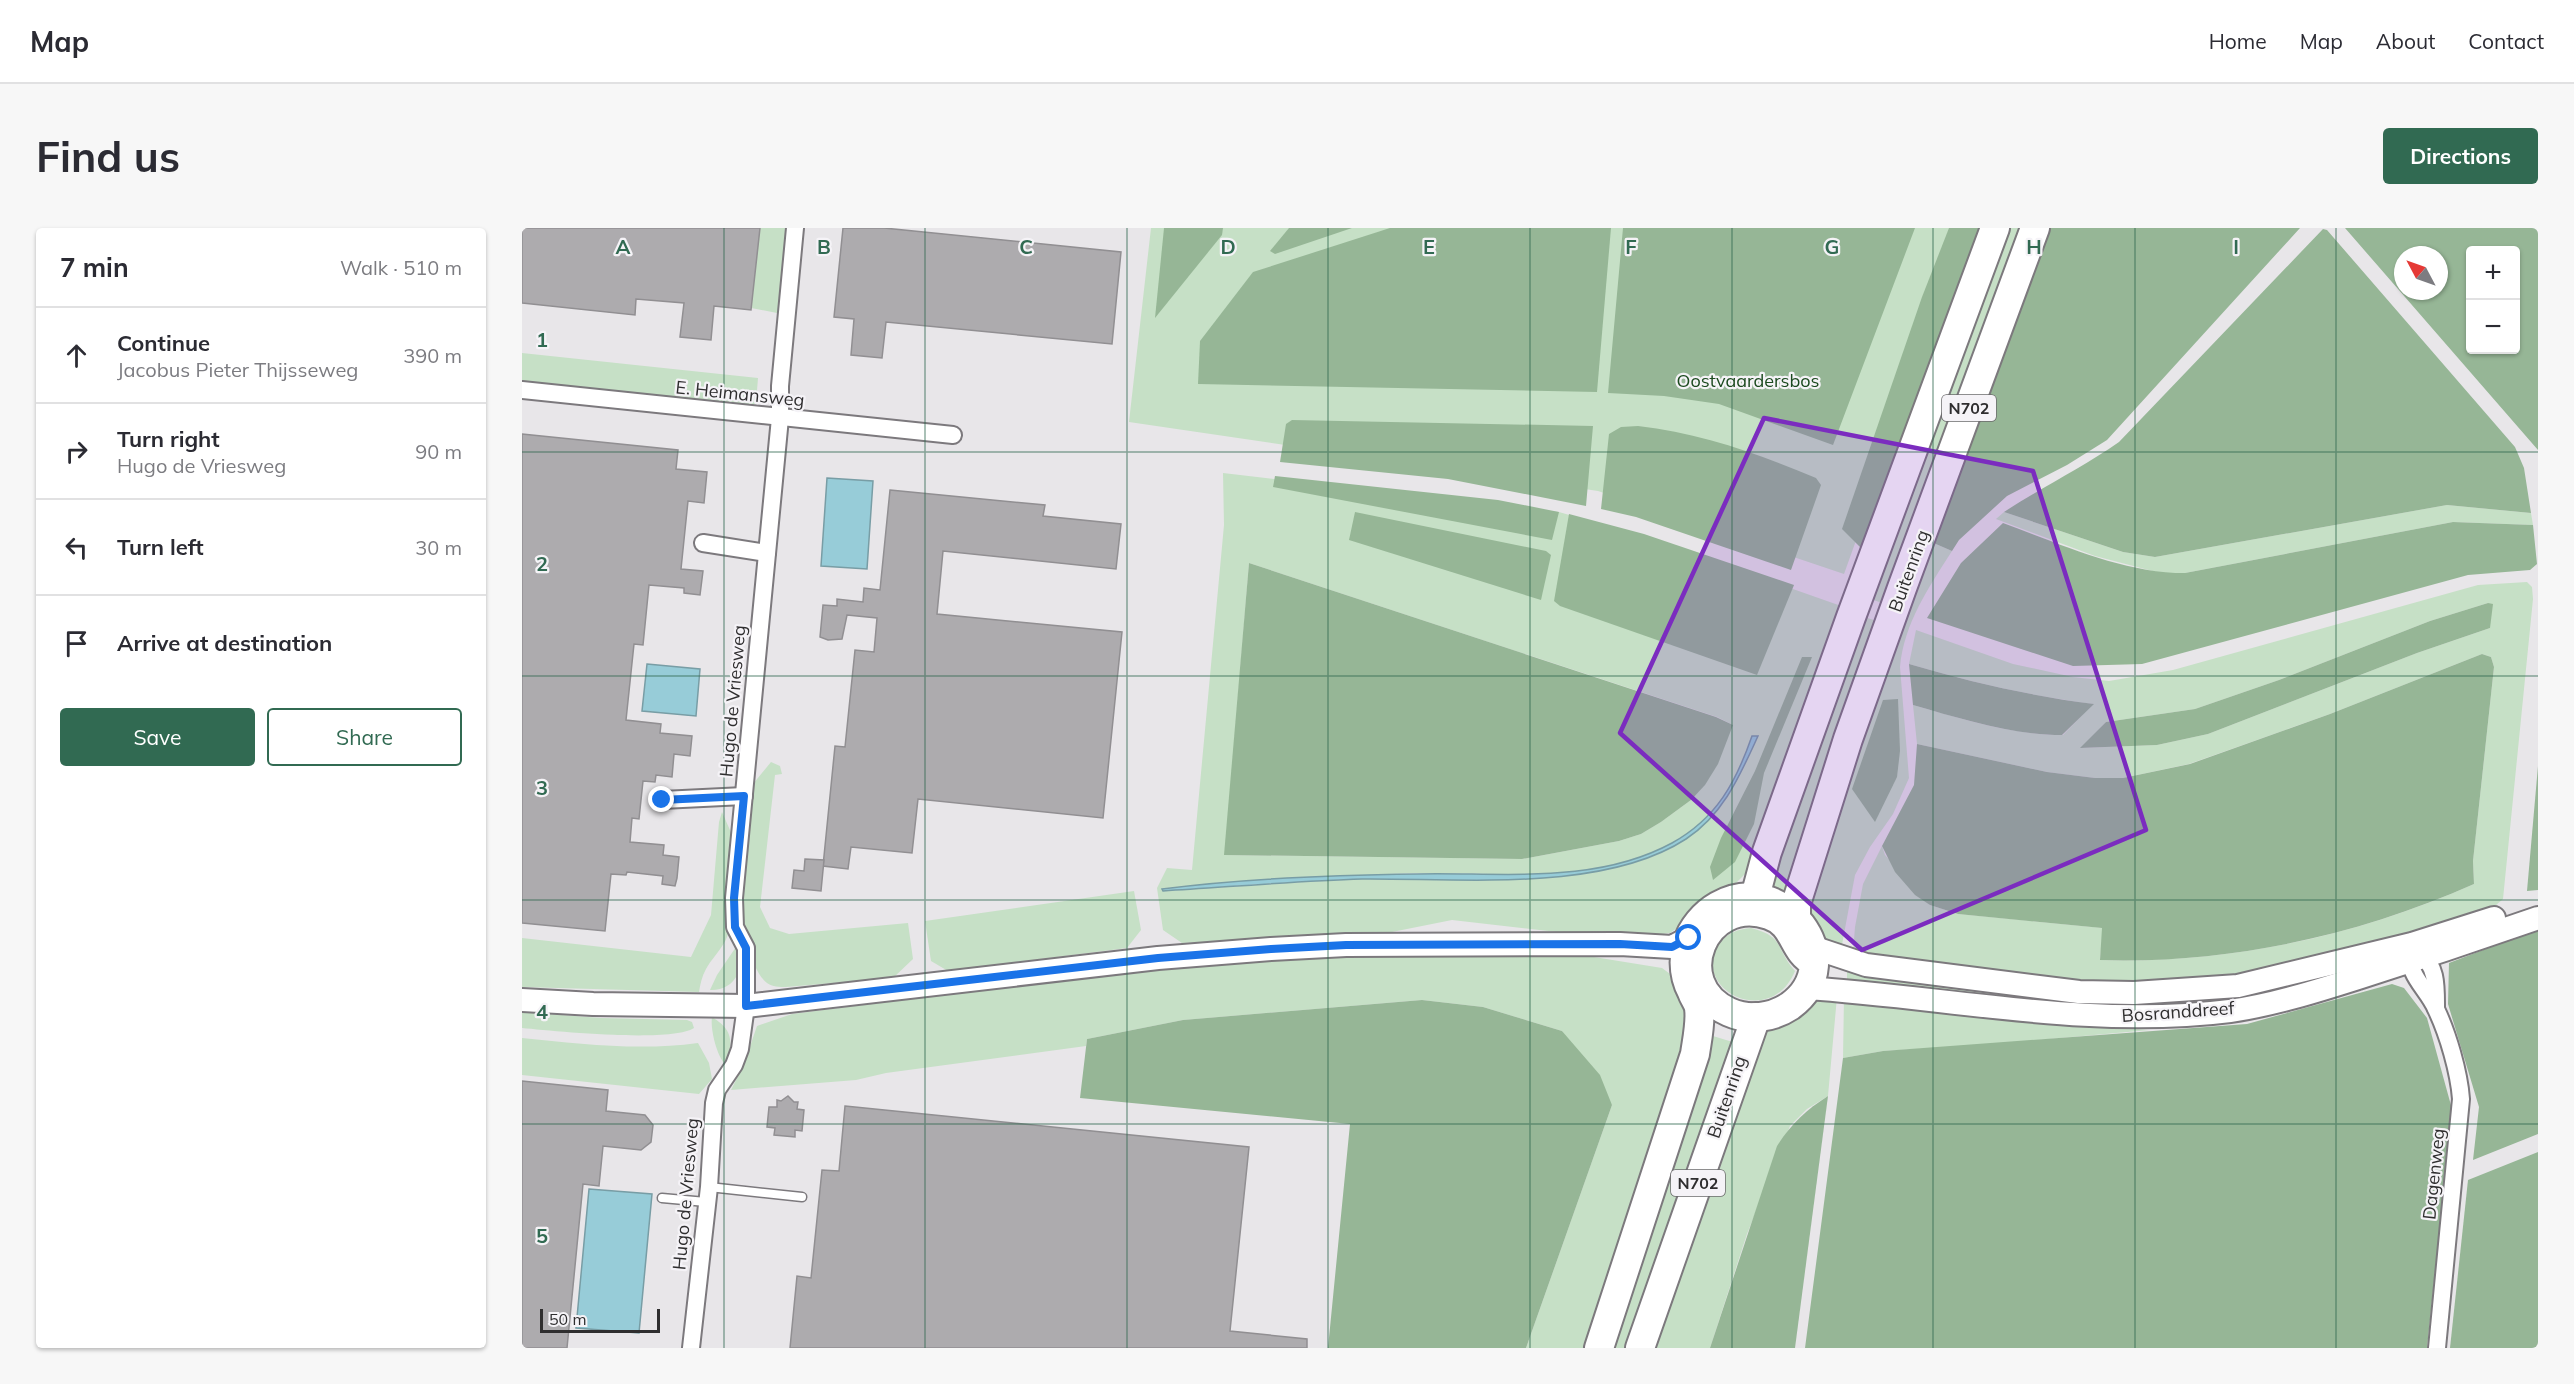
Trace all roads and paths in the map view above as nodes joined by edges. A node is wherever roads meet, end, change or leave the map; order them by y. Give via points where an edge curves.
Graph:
1 (795, 228) edge
2 (1995, 228) edge
3 (2036, 228) edge
4 (522, 390) edge
5 (780, 418) junction
6 (953, 435) dead end
7 (703, 543) dead end
8 (767, 553) junction
9 (744, 796) junction
10 (662, 800) dead end
11 (1746, 902) junction
12 (2538, 903) edge
13 (1796, 917) junction
14 (2538, 918) edge
15 (1689, 938) junction
16 (1597, 946) junction
17 (2416, 954) junction
18 (1810, 965) junction
19 (1691, 969) junction
20 (522, 1000) edge
21 (1705, 1001) junction
22 (746, 1006) junction
23 (1756, 1017) junction
24 (707, 1195) junction
25 (802, 1197) dead end
26 (662, 1198) dead end
27 (691, 1348) edge
28 (1599, 1348) edge
29 (1640, 1348) edge
30 (2437, 1348) edge

1 - 5 street, Hugo de Vriesweg
2 - 11 highway, N702
3 - 13 highway, Buitenring / N702 via 1848,739 1796,904
4 - 5 street, E. Heimansweg
5 - 6 street, E. Heimansweg
5 - 8 street, Hugo de Vriesweg
7 - 8 street
8 - 9 street, Hugo de Vriesweg
9 - 10 street
9 - 22 street, Hugo de Vriesweg via 734,898 735,927 746,948
11 - 13 highway via 1781,906
11 - 15 highway via 1722,903 1706,914
11 - 18 highway via 1758,912 1781,921
11 - 19 highway via 1707,933
12 - 17 main road, Bosranddreef
13 - 18 highway via 1805,929
14 - 17 main road, Bosranddreef
15 - 16 main road via 1672,947
15 - 19 highway
16 - 19 main road
16 - 22 main road via 1346,945 1271,949 1158,958
17 - 18 main road, Bosranddreef via 2238,986 2134,993 2079,992 1866,964
17 - 18 main road, Bosranddreef via 2315,991 2231,1011 2137,1017 2081,1016
17 - 30 street, Dagenweg via 2413,972 2436,1008 2459,1080 2461,1099
18 - 23 highway via 1785,1009
19 - 21 highway via 1688,985
20 - 22 main road
21 - 23 highway via 1733,1013
21 - 28 highway, N702 via 1710,1018
22 - 24 street, Hugo de Vriesweg via 740,1049 714,1103
23 - 29 highway, Buitenring / N702
24 - 25 lane
24 - 26 lane
24 - 27 street, Hugo de Vriesweg

